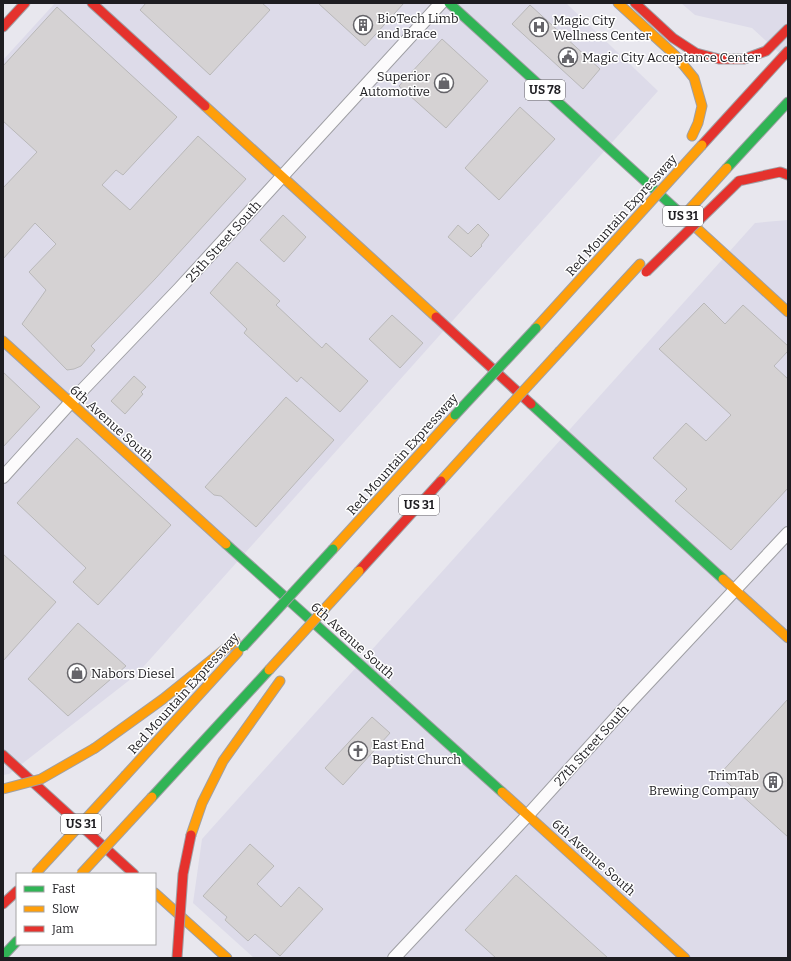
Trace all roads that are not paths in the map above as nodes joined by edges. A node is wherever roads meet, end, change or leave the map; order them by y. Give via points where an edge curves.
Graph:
1 (25, 3) edge
2 (92, 3) edge
3 (441, 3) edge
4 (449, 3) edge
5 (618, 3) edge
6 (635, 3) edge
7 (3, 27) edge
8 (788, 29) edge
9 (788, 51) edge
10 (788, 102) edge
11 (690, 140) dead end
12 (680, 156) dead end
13 (788, 175) edge
14 (282, 176) junction
15 (657, 194) junction
16 (676, 224) dead end
17 (642, 261) dead end
18 (788, 312) edge
19 (590, 318) junction
20 (3, 341) edge
21 (70, 403) junction
22 (3, 477) edge
23 (376, 501) junction
24 (354, 512) dead end
25 (788, 533) edge
26 (288, 583) dead end
27 (735, 590) junction
28 (272, 600) dead end
29 (329, 604) junction
30 (238, 638) dead end
31 (788, 638) edge
32 (300, 649) dead end
33 (282, 678) dead end
34 (3, 755) edge
35 (3, 789) edge
36 (528, 815) junction
37 (35, 873) edge
38 (82, 873) edge
39 (133, 873) edge
40 (16, 892) edge
41 (156, 894) edge
42 (3, 904) edge
43 (16, 943) edge
44 (3, 956) edge
45 (177, 958) edge
46 (227, 958) edge
47 (394, 958) edge
48 (685, 958) edge

1 - 7 main road
2 - 14 main road
3 - 14 street, 25th Street South
4 - 18 main road, US 78
5 - 11 main road via 677,57 694,78 702,106
6 - 8 main road via 673,38 696,52 718,59 744,59 766,51
9 - 15 main road, Red Mountain Expressway / US 31, bridge
10 - 16 main road, US 31, bridge
12 - 15 main road, bridge
13 - 19 main road, bridge via 780,172 739,181 646,272
14 - 21 street, 25th Street South
14 - 27 main road
15 - 23 main road, Red Mountain Expressway / US 31, bridge
17 - 19 main road, US 31
19 - 29 main road, US 31, bridge
20 - 21 main road, 6th Avenue South
21 - 22 street, 25th Street South
21 - 36 main road, 6th Avenue South
23 - 24 main road
23 - 37 main road, Red Mountain Expressway / US 31, bridge
25 - 27 street, 27th Street South
26 - 28 main road
27 - 31 main road
27 - 36 street, 27th Street South
29 - 32 main road, bridge
29 - 38 main road, US 31, bridge
30 - 35 main road, bridge via 163,699 95,748 40,779
33 - 45 main road, bridge via 223,761 202,803 191,835 183,874
34 - 39 main road
36 - 47 street, 27th Street South
36 - 48 main road, 6th Avenue South
40 - 42 main road
41 - 46 main road
43 - 44 main road

